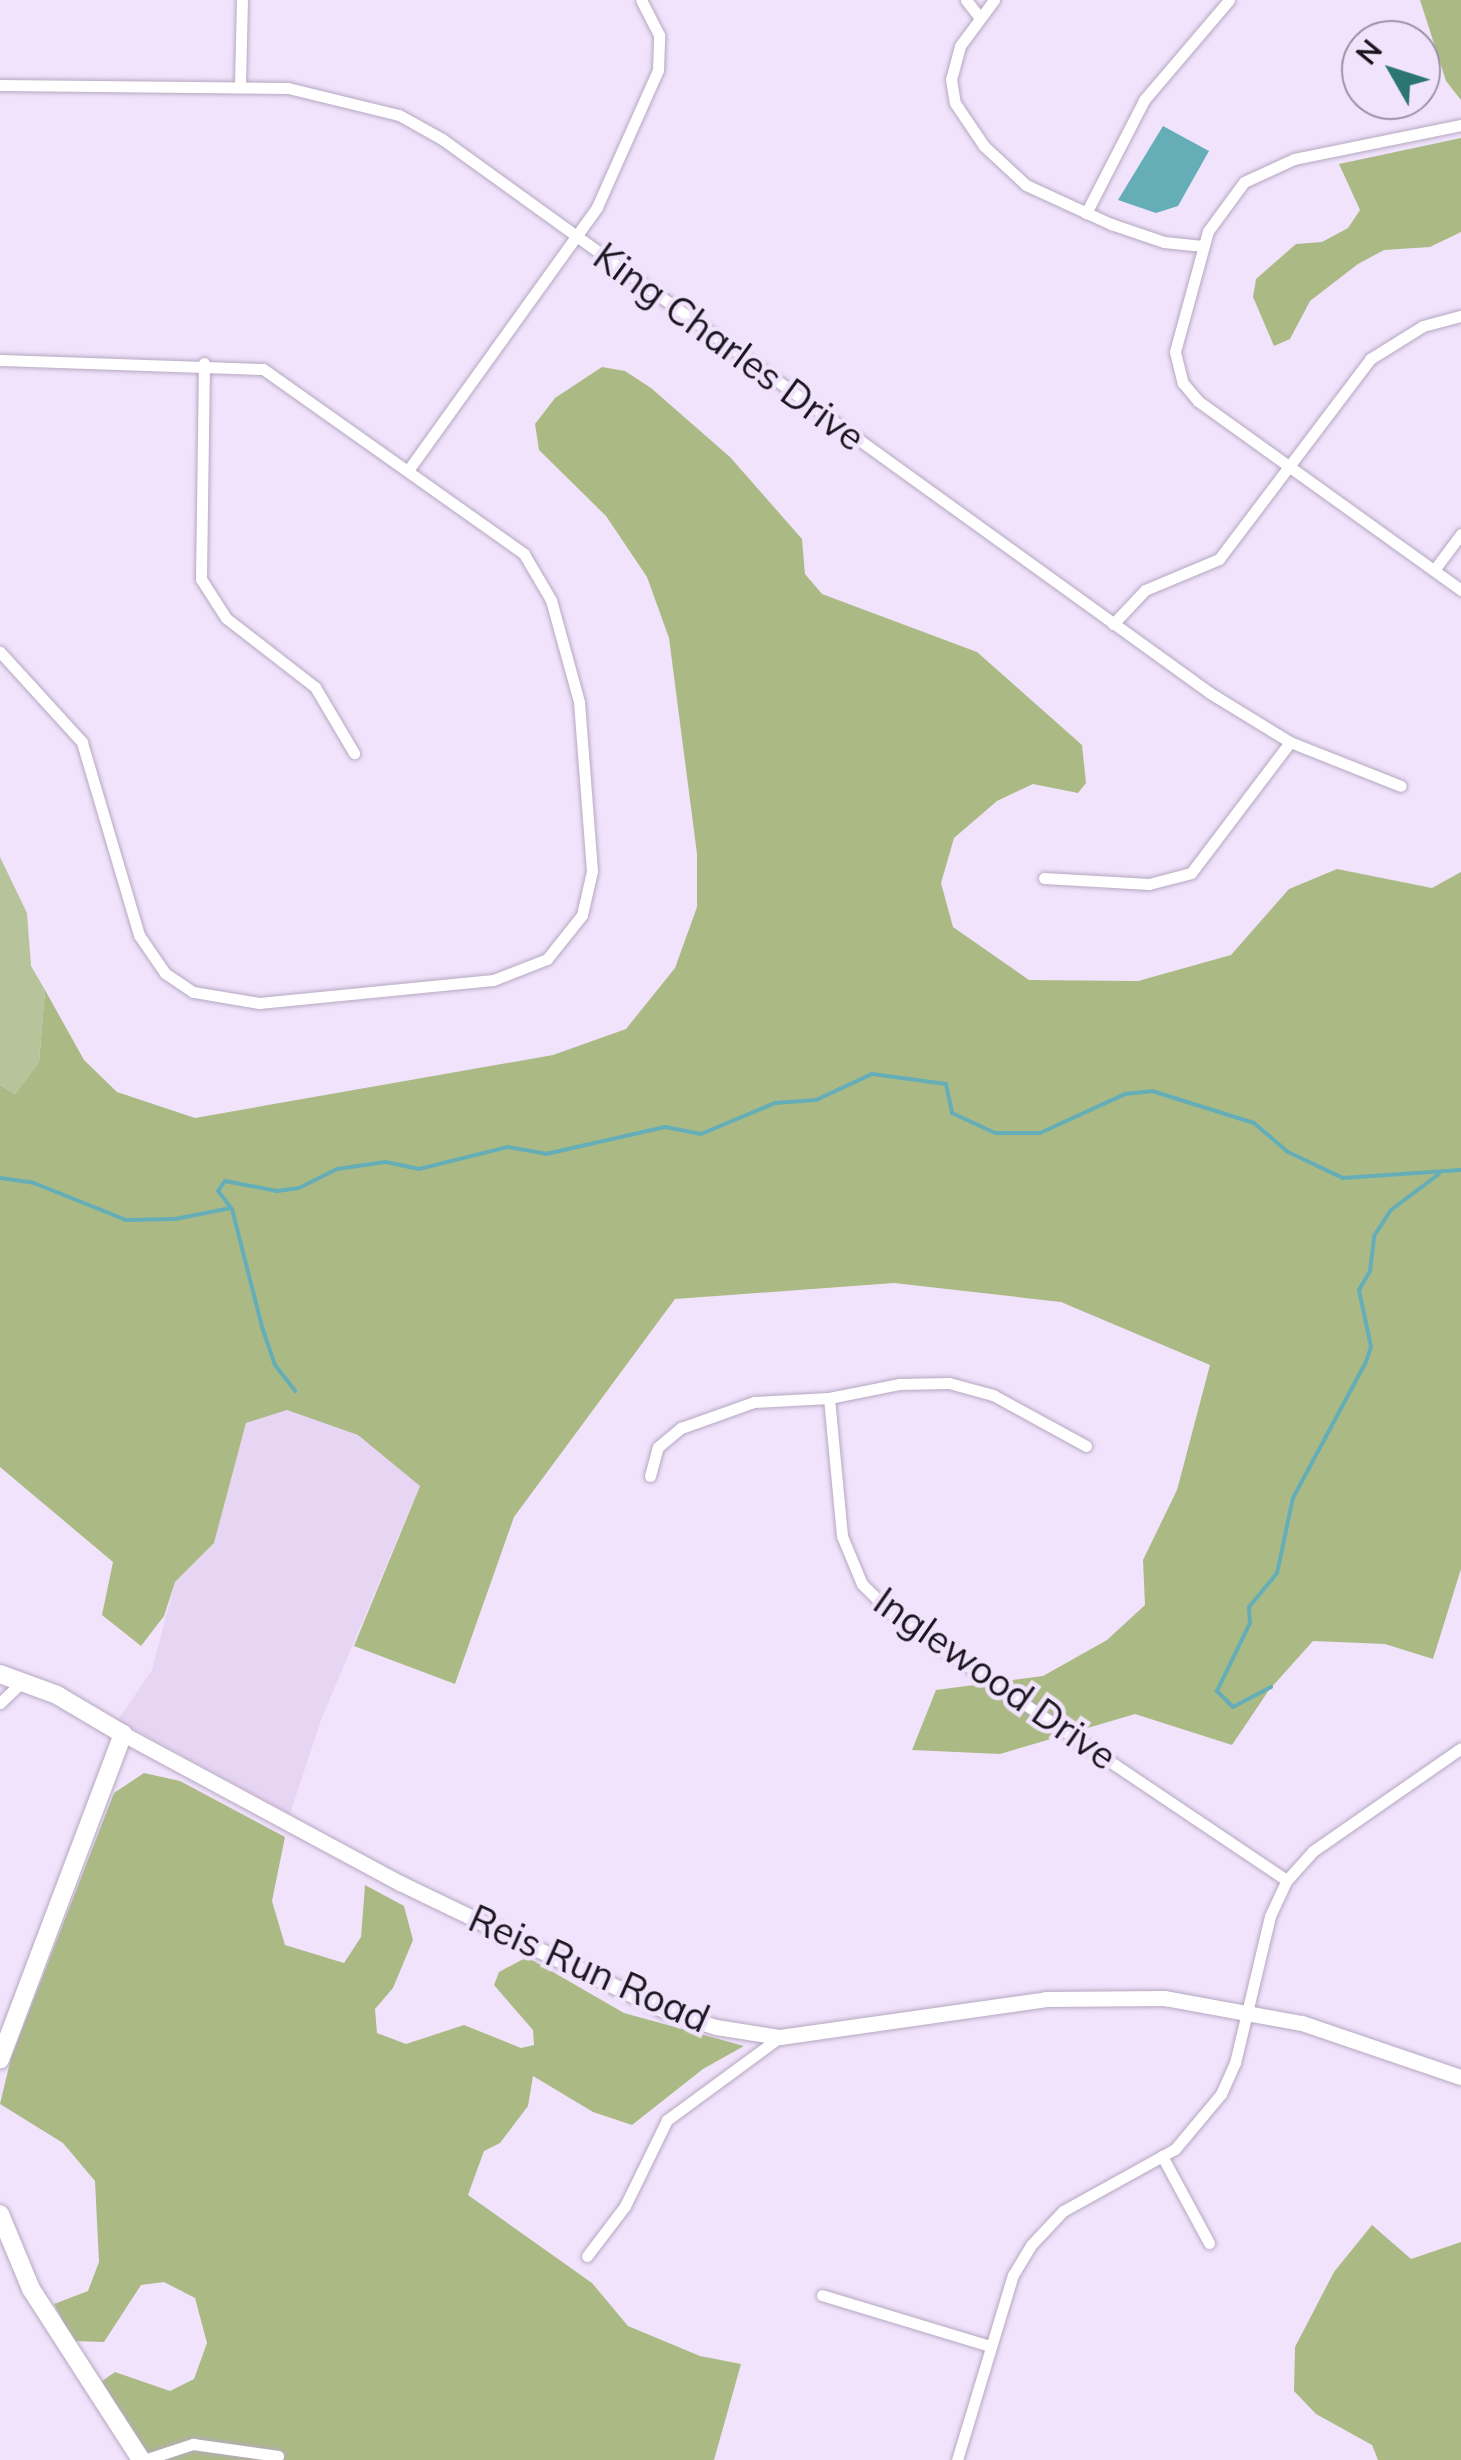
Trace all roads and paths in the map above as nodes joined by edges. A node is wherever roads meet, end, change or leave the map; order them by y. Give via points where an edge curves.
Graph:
1 (242, 0) edge
2 (641, 0) edge
3 (966, 0) edge
4 (994, 0) edge
5 (1228, 0) edge
6 (980, 18) junction
7 (0, 85) edge
8 (240, 86) junction
9 (1461, 126) edge
10 (1086, 212) junction
11 (578, 237) junction
12 (1203, 246) junction
13 (1461, 316) edge
14 (0, 360) edge
15 (204, 363) junction
16 (1288, 467) junction
17 (410, 469) junction
18 (1461, 534) edge
19 (1434, 570) junction
20 (1461, 590) edge
21 (1113, 624) junction
22 (0, 652) edge
23 (1290, 742) junction
24 (354, 754) dead end
25 (1401, 786) dead end
26 (1044, 878) dead end
27 (829, 1398) junction
28 (1086, 1446) dead end
29 (650, 1476) dead end
30 (0, 1674) edge
31 (24, 1680) junction
32 (0, 1703) edge
33 (123, 1734) junction
34 (1461, 1748) edge
35 (1287, 1880) junction
36 (1248, 2010) junction
37 (780, 2038) junction
38 (0, 2060) edge
39 (1461, 2077) edge
40 (1162, 2156) junction
41 (0, 2214) edge
42 (1209, 2244) dead end
43 (587, 2256) dead end
44 (822, 2295) dead end
45 (990, 2346) junction
46 (278, 2456) dead end
47 (142, 2460) edge
48 (957, 2460) edge

1 - 8 street
2 - 11 street via 659,35 654,88
3 - 6 street
4 - 6 street
5 - 10 street via 1144,100
6 - 10 street via 952,68 961,116 1012,174
7 - 8 street, King Charles Drive
8 - 11 street, King Charles Drive via 319,92 399,115
9 - 12 street via 1294,159 1255,175 1227,200
10 - 12 street via 1144,237
11 - 17 street
11 - 21 street, King Charles Drive
12 - 16 street via 1178,326 1179,374 1198,402
13 - 16 street via 1423,326 1370,359
14 - 15 street
15 - 17 street via 247,364 282,378
15 - 24 street via 201,579 226,618 315,687
16 - 19 street
16 - 21 street via 1219,559 1145,590
17 - 22 street via 535,566 572,668 590,832 589,894 562,946 528,970 493,980 259,1003 212,999 178,983 139,935 90,756
18 - 19 street
19 - 20 street
21 - 23 street, King Charles Drive
23 - 25 street, King Charles Drive
23 - 26 street via 1191,873 1149,884
27 - 28 street via 899,1384 949,1383 993,1395
27 - 29 street via 754,1402 680,1428 658,1447
27 - 35 street, Inglewood Drive via 842,1536 862,1584 895,1617
30 - 31 main road, Reis Run Road
31 - 32 street
31 - 33 main road, Reis Run Road
33 - 37 street, Reis Run Road via 400,1883 666,2012
33 - 38 main road
34 - 35 street via 1313,1851
35 - 36 street via 1270,1916
36 - 37 street, Reis Run Road via 1164,1998 1076,1997
36 - 39 street, Reis Run Road
36 - 40 street via 1221,2094 1188,2136
37 - 43 street via 667,2120 625,2206
40 - 42 street
40 - 45 street via 1051,2222 1022,2258
41 - 47 main road via 31,2289
44 - 45 street
45 - 48 street
46 - 47 street via 192,2444

